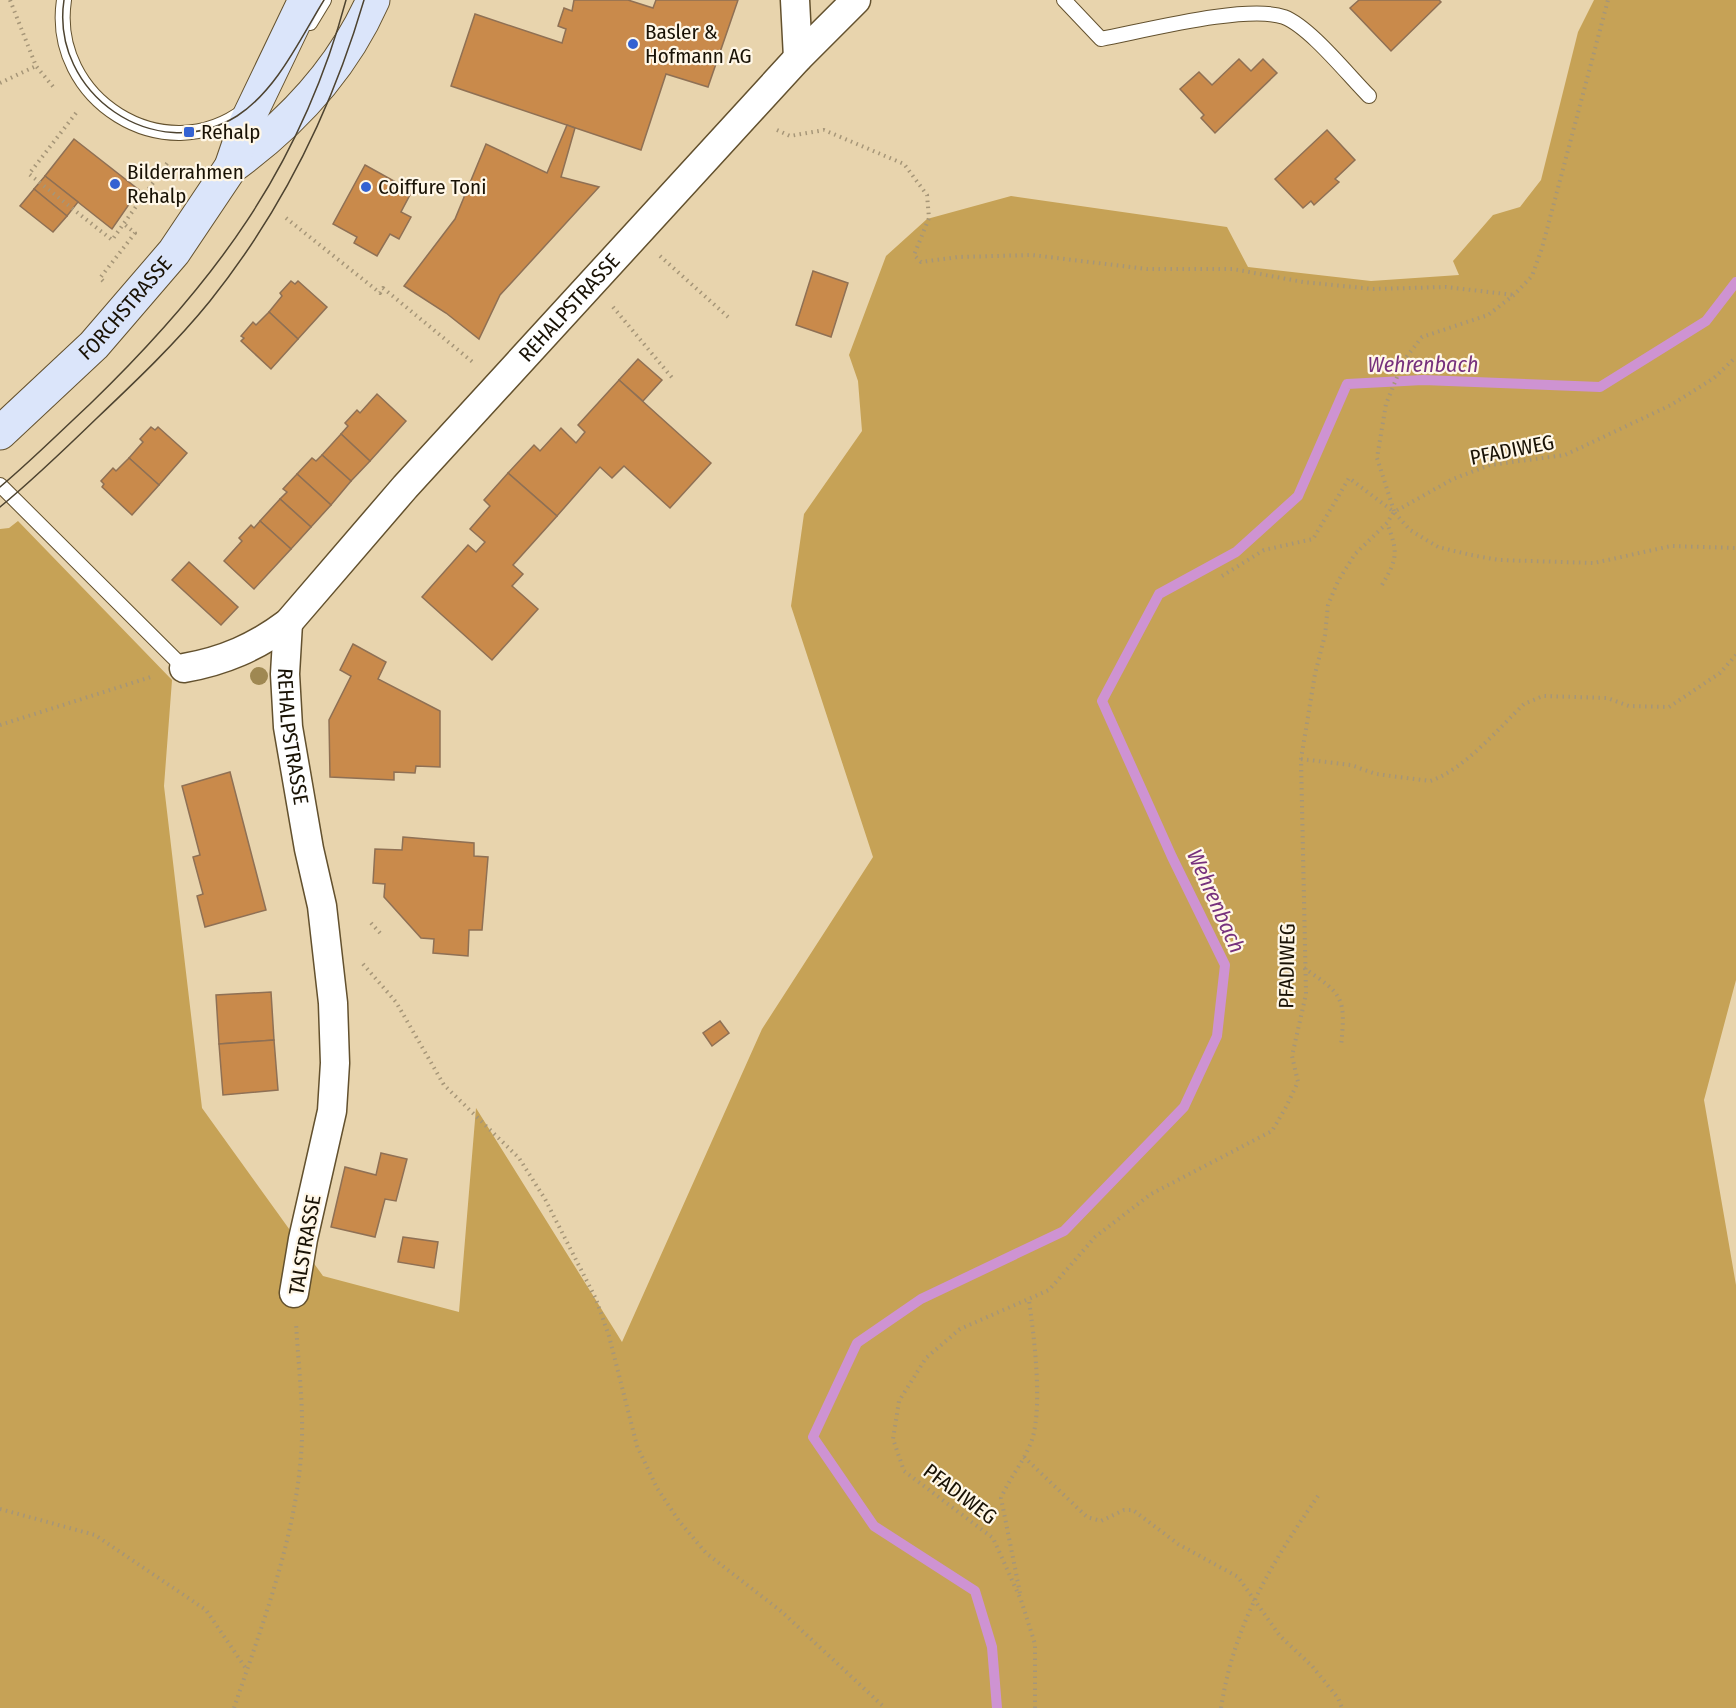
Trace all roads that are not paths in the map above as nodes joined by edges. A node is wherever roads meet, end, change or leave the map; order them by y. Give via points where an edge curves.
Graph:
1 (64, 0) edge
2 (305, 0) edge
3 (324, 0) edge
4 (373, 0) edge
5 (795, 0) edge
6 (856, 0) edge
7 (1064, 0) edge
8 (798, 58) junction
9 (1368, 96) dead end
10 (256, 100) junction
11 (231, 167) junction
12 (0, 433) edge
13 (0, 485) edge
14 (288, 623) junction
15 (175, 670) joint
16 (309, 849) joint
17 (294, 1293) road end

1 - 10 lane via 64,37 76,71 96,99 128,121 169,132 195,131 226,122
2 - 10 main road, FORCHSTRASSE
3 - 10 lane via 286,62
4 - 11 main road, FORCHSTRASSE via 355,38 326,80 288,121
5 - 8 street
6 - 8 street, REHALPSTRASSE
7 - 9 lane via 1101,39 1250,12 1285,18 1312,37
8 - 14 street, REHALPSTRASSE via 405,487
10 - 11 main road, FORCHSTRASSE
11 - 12 main road, FORCHSTRASSE via 174,252 134,302
13 - 15 lane
14 - 15 street, REHALPSTRASSE via 241,653
14 - 16 street, REHALPSTRASSE via 286,701
16 - 17 street, TALSTRASSE via 322,906 333,1003 335,1064 332,1111

